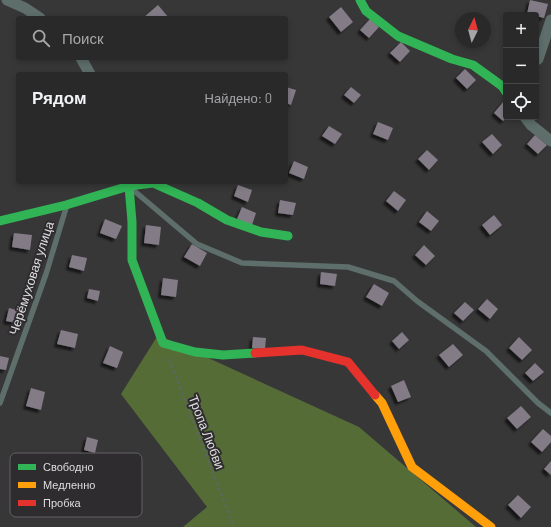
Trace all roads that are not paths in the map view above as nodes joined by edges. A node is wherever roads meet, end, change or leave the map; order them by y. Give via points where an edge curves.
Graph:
1 (7, 0) edge
2 (360, 0) edge
3 (37, 16) edge
4 (551, 20) edge
5 (539, 56) edge
6 (82, 60) edge
7 (89, 72) edge
8 (503, 86) edge
9 (527, 120) edge
10 (551, 141) edge
11 (129, 184) edge
12 (155, 184) edge
13 (66, 205) junction
14 (0, 221) edge
15 (288, 236) dead end
16 (0, 403) edge
17 (551, 413) edge
18 (491, 527) edge

1 - 3 street
2 - 8 street via 366,11 398,36 473,65
4 - 5 street
6 - 7 street
9 - 10 street
11 - 13 street
11 - 17 lane via 197,244 242,263 348,267 394,281 486,351 538,404
11 - 18 street via 132,260 163,343 194,352 223,355 302,350 348,362 382,403 412,467
12 - 15 street via 198,203 227,220 261,232
13 - 14 street
13 - 16 lane, Черёмуховая улица via 46,274

